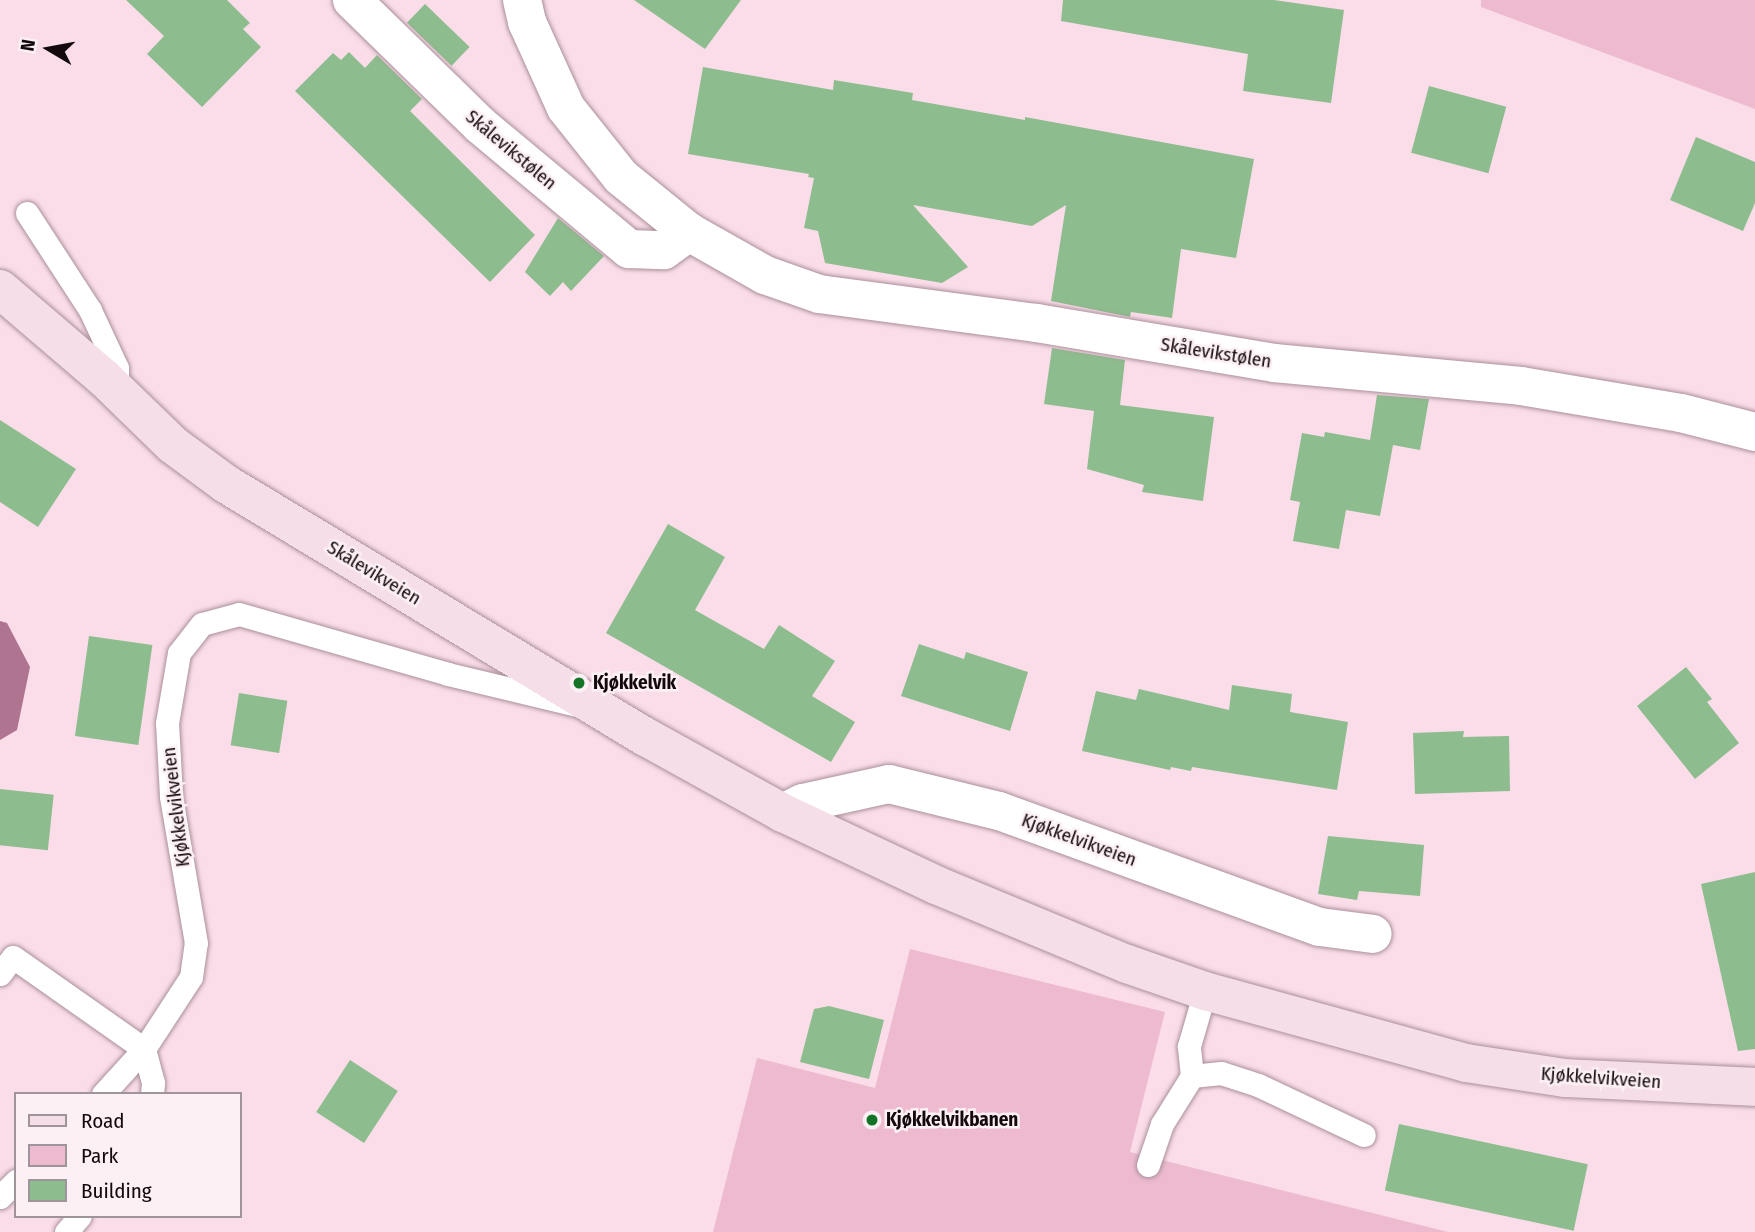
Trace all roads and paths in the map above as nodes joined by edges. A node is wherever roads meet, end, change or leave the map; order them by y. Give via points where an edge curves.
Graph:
1 (352, 0) edge
2 (522, 0) edge
3 (27, 213) dead end
4 (689, 232) junction
5 (0, 289) edge
6 (117, 389) junction
7 (1755, 432) edge
8 (607, 713) junction
9 (646, 737) joint
10 (783, 813) junction
11 (1373, 934) dead end
12 (0, 974) edge
13 (1205, 991) junction
14 (144, 1049) junction
15 (1192, 1076) junction
16 (1755, 1087) edge
17 (105, 1092) edge
18 (152, 1092) edge
19 (1364, 1135) dead end
20 (1148, 1164) dead end
21 (14, 1183) edge
22 (0, 1197) edge
23 (78, 1218) edge
24 (66, 1232) edge

1 - 4 street, Skålevikstølen via 480,125 629,248 664,250
2 - 4 street, Skålevikstølen via 527,22 566,108 621,177
3 - 6 lane via 90,310 117,368
4 - 7 street, Skålevikstølen via 765,275 819,294 1036,323 1274,363 1521,386 1681,413
5 - 6 main road, Skålevikveien
6 - 8 main road, Skålevikveien via 173,445 226,484
8 - 9 main road, Skålevikveien
8 - 14 lane, Kjøkkelvikveien via 448,674 239,614 202,624 179,653 167,723 171,796 196,943 191,977
9 - 10 main road, Kjøkkelvikveien
10 - 11 street, Kjøkkelvikveien via 803,803 889,784 999,811 1320,927
10 - 13 main road, Kjøkkelvikveien via 949,890 1127,964
12 - 14 lane via 13,957
13 - 15 lane via 1189,1046
13 - 16 main road, Kjøkkelvikveien via 1466,1063 1565,1078
14 - 17 lane, Kjøkkelvikveien
14 - 18 lane
15 - 19 lane via 1221,1073 1258,1085
15 - 20 lane via 1162,1124
21 - 22 lane
23 - 24 lane

